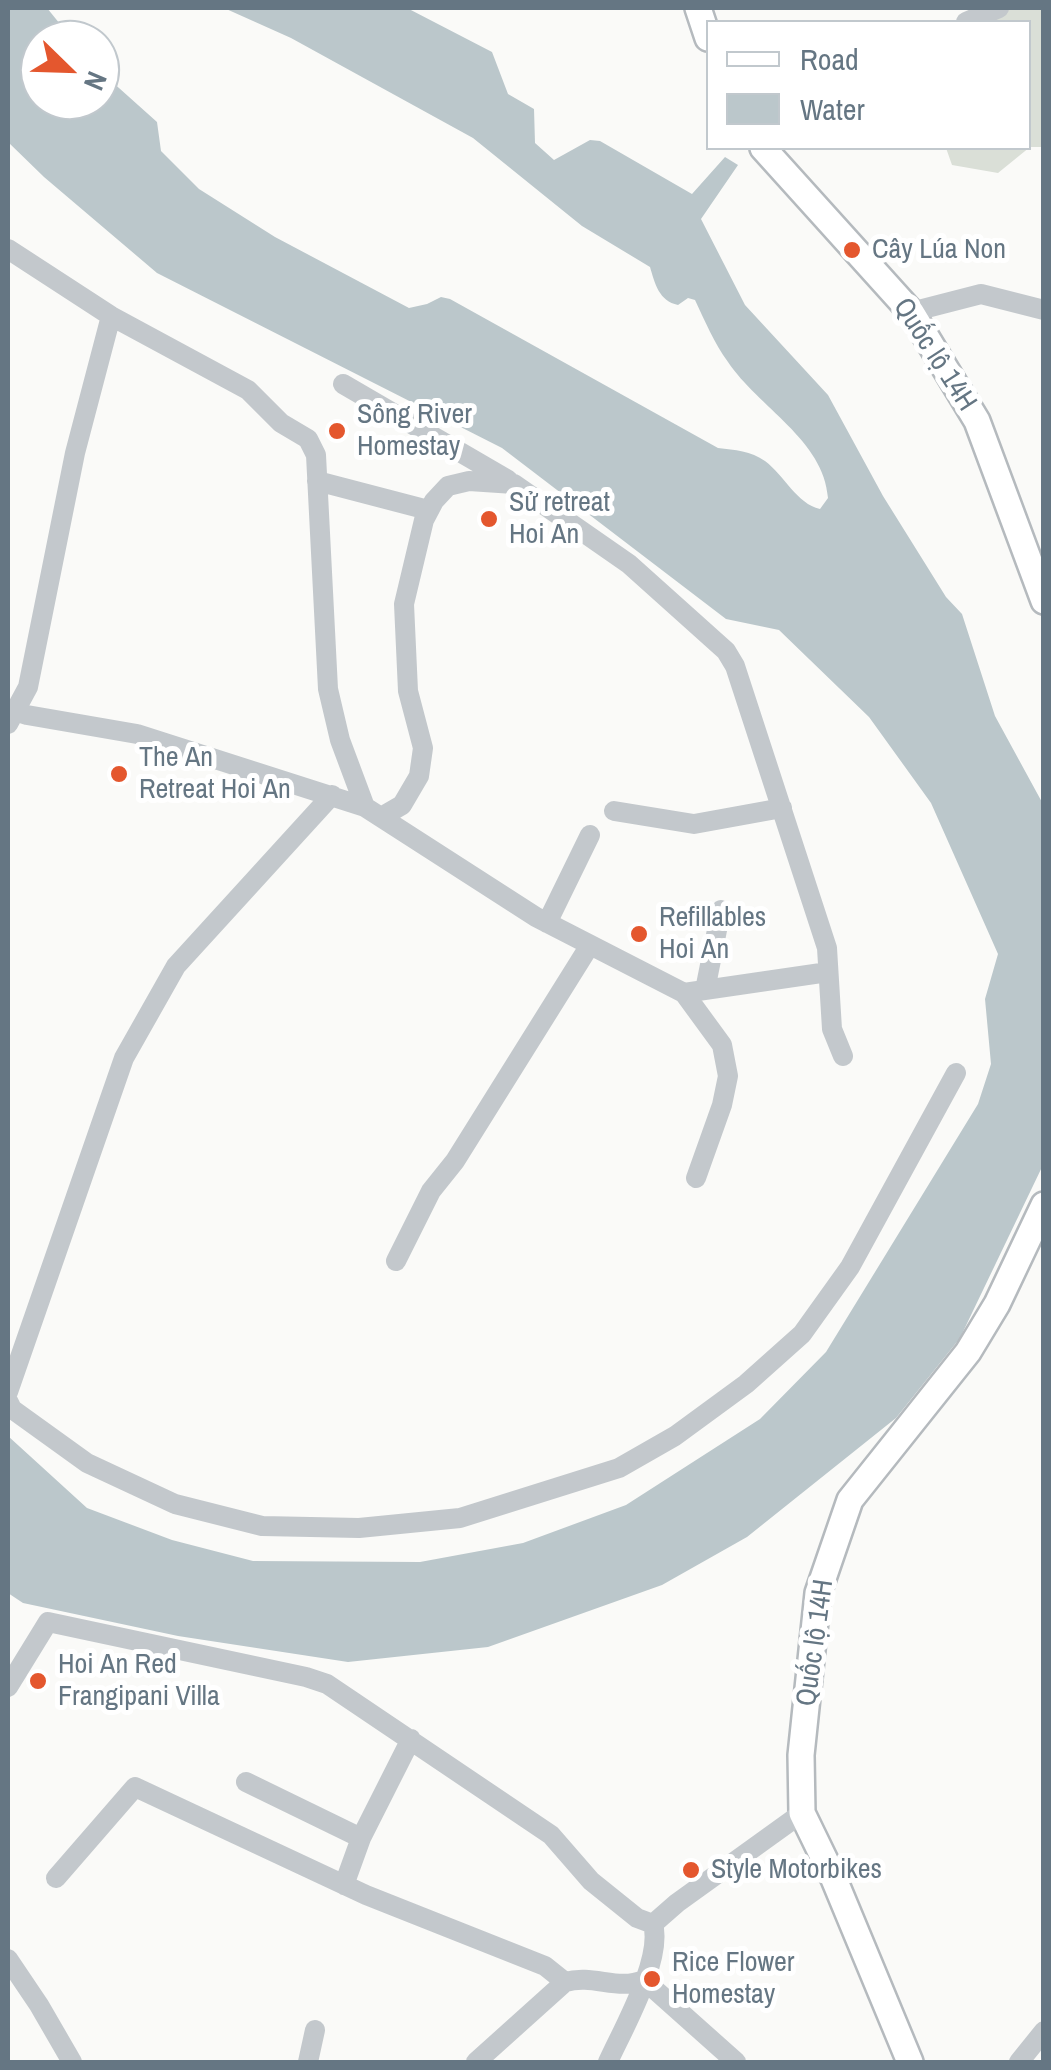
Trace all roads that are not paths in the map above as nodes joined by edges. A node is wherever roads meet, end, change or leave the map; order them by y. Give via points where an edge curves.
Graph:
1 (698, 8) edge
2 (999, 8) edge
3 (971, 20) edge
4 (706, 32) edge
5 (776, 152) edge
6 (8, 250) edge
7 (1044, 310) edge
8 (911, 312) junction
9 (111, 316) junction
10 (344, 384) dead end
11 (318, 481) junction
12 (514, 484) junction
13 (428, 510) junction
14 (1044, 600) edge
15 (10, 715) edge
16 (332, 796) junction
17 (782, 808) junction
18 (374, 811) junction
19 (614, 812) dead end
20 (590, 836) dead end
21 (720, 910) dead end
22 (547, 923) junction
23 (590, 945) junction
24 (828, 972) junction
25 (694, 992) junction
26 (842, 1056) dead end
27 (956, 1073) dead end
28 (696, 1178) dead end
29 (1044, 1205) edge
30 (396, 1261) dead end
31 (8, 1392) edge
32 (8, 1401) edge
33 (8, 1687) edge
34 (412, 1739) junction
35 (246, 1782) dead end
36 (802, 1813) junction
37 (361, 1838) junction
38 (56, 1878) dead end
39 (344, 1885) junction
40 (653, 1924) junction
41 (8, 1959) edge
42 (644, 1980) junction
43 (565, 1982) junction
44 (315, 2030) dead end
45 (1044, 2031) edge
46 (72, 2062) edge
47 (308, 2062) edge
48 (476, 2062) edge
49 (608, 2062) edge
50 (736, 2062) edge
51 (910, 2062) edge
52 (1019, 2062) edge

1 - 4 main road
2 - 3 street
5 - 8 main road, Quốc lộ 14H
6 - 9 street
7 - 8 street via 981,294
8 - 14 main road, Quốc lộ 14H via 977,421
9 - 11 street via 248,390 308,439
9 - 15 street via 75,453 28,687
10 - 12 street
11 - 13 street
11 - 18 street via 328,689 340,740
12 - 13 street via 469,480 448,486
12 - 17 street via 629,564 726,651
13 - 18 street via 404,604 408,691 423,748 419,776 402,805
15 - 16 street via 137,734
16 - 18 street
16 - 31 street via 176,966 124,1058
17 - 19 street via 694,824
17 - 24 street via 827,948
18 - 22 street
20 - 22 street
21 - 25 street
22 - 23 street
23 - 25 street
23 - 30 street via 436,1183
24 - 25 street
24 - 26 street via 832,1028
25 - 28 street via 722,1045 728,1076
27 - 32 street via 850,1267 802,1334 675,1436 619,1468 460,1518 359,1528 262,1526 176,1504 87,1463
29 - 36 main road, Quốc lộ 14H via 968,1352 850,1500 818,1594 801,1754
33 - 34 street via 42,1626 68,1624 306,1677 340,1691
34 - 37 street
34 - 40 street via 551,1835 591,1881
35 - 37 street
36 - 40 street
36 - 51 main road, Quốc lộ 14H
37 - 39 street
38 - 39 street via 135,1788
39 - 43 street via 545,1966
40 - 42 street via 656,1937
41 - 46 street
42 - 43 street via 628,1986 582,1978
42 - 49 street
42 - 50 street
43 - 48 street
44 - 47 street
45 - 52 street

